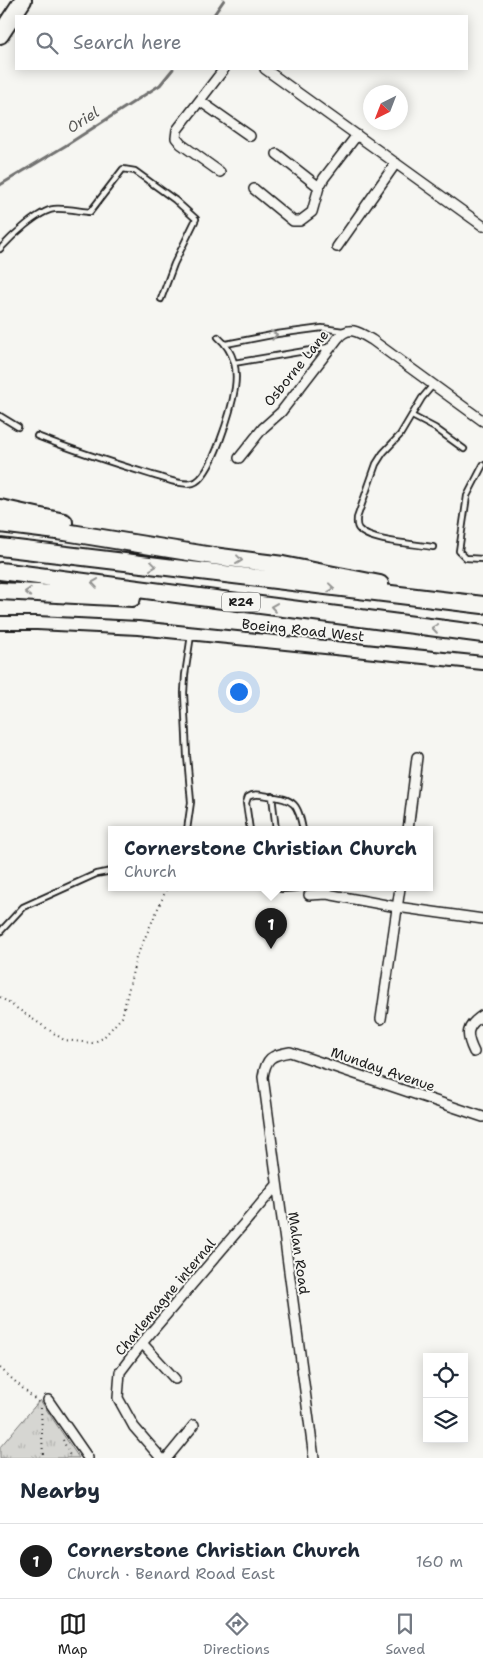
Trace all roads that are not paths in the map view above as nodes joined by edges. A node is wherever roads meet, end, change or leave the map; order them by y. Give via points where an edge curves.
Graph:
1 (25, 0) edge
2 (18, 15) edge
3 (15, 22) edge
4 (0, 35) edge
5 (0, 48) edge
6 (223, 70) edge
7 (267, 70) edge
8 (200, 101) junction
9 (357, 135) junction
10 (250, 136) dead end
11 (277, 154) dead end
12 (396, 163) junction
13 (220, 172) dead end
14 (319, 187) junction
15 (254, 189) dead end
16 (483, 226) edge
17 (337, 247) dead end
18 (0, 249) edge
19 (161, 299) dead end
20 (343, 331) junction
21 (218, 337) dead end
22 (226, 344) junction
23 (331, 347) junction
24 (234, 362) junction
25 (434, 384) junction
26 (0, 416) edge
27 (412, 416) junction
28 (483, 421) edge
29 (18, 428) dead end
30 (37, 436) dead end
31 (464, 449) dead end
32 (239, 458) dead end
33 (483, 465) edge
34 (0, 508) edge
35 (0, 524) edge
36 (0, 547) edge
37 (433, 547) dead end
38 (213, 556) junction
39 (483, 559) edge
40 (0, 571) edge
41 (0, 591) edge
42 (459, 602) junction
43 (252, 604) junction
44 (483, 605) edge
45 (0, 623) edge
46 (191, 634) junction
47 (483, 634) edge
48 (483, 664) edge
49 (418, 757) dead end
50 (272, 796) junction
51 (188, 826) edge
52 (249, 826) edge
53 (276, 826) edge
54 (302, 826) edge
55 (409, 826) edge
56 (108, 872) edge
57 (400, 891) edge
58 (309, 892) edge
59 (397, 907) junction
60 (483, 919) edge
61 (0, 932) edge
62 (483, 1015) edge
63 (380, 1019) dead end
64 (474, 1052) dead end
65 (274, 1055) joint
66 (483, 1117) edge
67 (276, 1186) junction
68 (142, 1343) junction
69 (176, 1379) dead end
70 (45, 1402) road end
71 (194, 1425) dead end
72 (88, 1458) edge
73 (161, 1458) edge
74 (167, 1458) edge
75 (314, 1458) edge

1 - 2 highway
1 - 4 highway
3 - 5 highway
6 - 8 street
7 - 9 street
8 - 10 street
8 - 13 street via 177,130 176,138
9 - 12 street
9 - 14 street
11 - 14 street
12 - 16 street
12 - 17 street
14 - 15 street via 312,212 300,221 293,221
18 - 19 lane via 25,225 53,209 90,212 123,169 135,171 196,219
22 -> 20 lane via 322,328
20 - 23 street, Osborne Lane
20 - 25 street, Osborne Lane via 360,333
21 - 22 lane
22 - 24 lane
23 - 24 lane
23 - 32 street, Osborne Lane via 281,412 263,428
24 - 30 lane via 235,387 231,406 214,456 204,475 192,484 112,463
25 - 27 lane
25 - 28 street, Osborne Lane
26 - 29 lane
27 - 31 lane
27 - 37 lane via 376,464 356,524 371,536
33 - 39 lane via 467,496 459,551 466,558
34 - 38 highway
35 - 38 highway
36 -> 42 highway, R24
38 -> 42 highway via 348,577
43 -> 40 highway, R24
43 -> 41 highway
42 - 44 highway, R24
47 -> 43 highway, R24
45 - 46 main road, Boeing Road West via 138,628
46 - 48 main road, Boeing Road West
46 - 51 lane via 184,694 191,802
49 - 55 street
50 - 52 lane via 253,794 248,797
50 - 53 lane
50 - 54 lane via 290,800 300,814
56 - 61 lane via 96,874 23,907
57 - 59 street
58 - 59 street
59 - 60 street
59 - 63 street
62 - 64 street via 469,1029
65 - 66 street, Munday Avenue via 290,1052
65 - 67 street, Malan Road via 265,1065 263,1077
67 - 68 street, Charlemagne internal
67 - 75 street, Malan Road
68 - 69 street
68 - 73 street, Charlemagne internal via 120,1372 118,1398 134,1427
70 - 72 street
71 - 74 street

